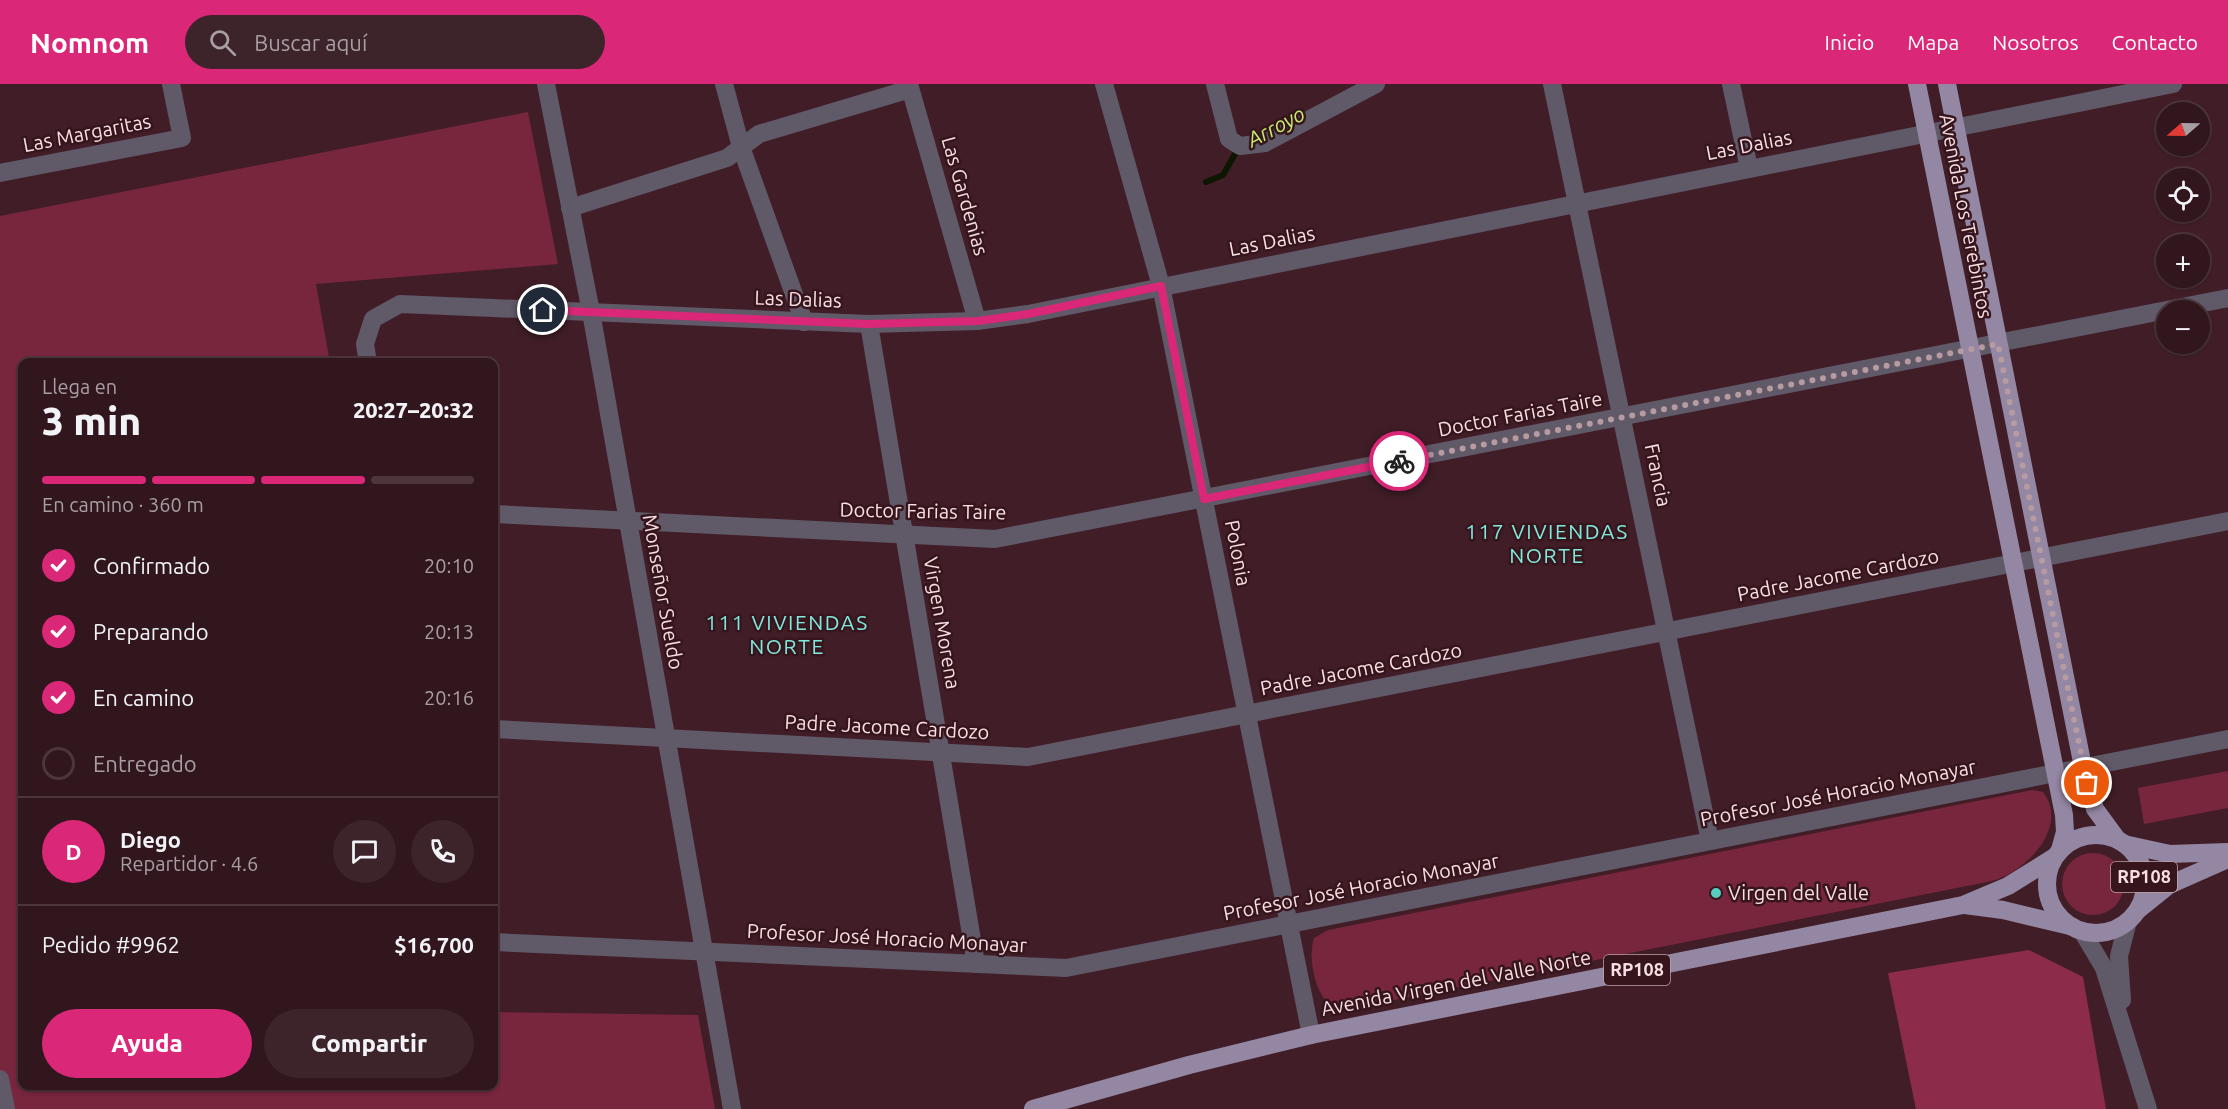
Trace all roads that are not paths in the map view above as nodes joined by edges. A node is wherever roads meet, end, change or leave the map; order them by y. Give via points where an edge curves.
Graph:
1 (171, 84) edge
2 (546, 84) edge
3 (724, 84) edge
4 (1104, 84) edge
5 (1215, 84) edge
6 (1377, 84) edge
7 (1552, 84) edge
8 (1731, 84) edge
9 (1917, 84) edge
10 (1947, 84) edge
11 (2173, 84) edge
12 (910, 86) edge
13 (1955, 126) junction
14 (1926, 132) junction
15 (741, 147) junction
16 (1749, 168) junction
17 (0, 173) edge
18 (1578, 202) junction
19 (570, 208) junction
20 (1161, 286) junction
21 (2228, 298) edge
22 (591, 312) junction
23 (978, 321) junction
24 (804, 322) junction
25 (868, 324) junction
26 (1998, 344) junction
27 (1970, 350) junction
28 (367, 358) edge
29 (1623, 417) junction
30 (1204, 499) junction
31 (498, 514) edge
32 (628, 521) junction
33 (2228, 521) edge
34 (904, 535) junction
35 (2041, 557) junction
36 (2013, 563) junction
37 (1667, 632) junction
38 (1247, 714) junction
39 (498, 729) edge
40 (666, 738) junction
41 (2228, 739) edge
42 (941, 752) junction
43 (2084, 767) junction
44 (2056, 773) junction
45 (1710, 841) junction
46 (2121, 842) junction
47 (2228, 852) edge
48 (2057, 854) junction
49 (2228, 859) edge
50 (1963, 905) junction
51 (2132, 916) junction
52 (1289, 924) junction
53 (2078, 929) junction
54 (498, 942) edge
55 (704, 952) junction
56 (976, 964) junction
57 (1311, 1035) junction
58 (2125, 1035) junction
59 (0, 1079) edge
60 (6, 1109) edge
61 (732, 1109) edge
62 (1033, 1109) edge
63 (2148, 1109) edge

1 - 17 street, Las Margaritas via 182,138
2 - 19 street, Monseñor Sueldo
3 - 15 street
4 - 20 street, Polonia
5 - 6 street via 1229,139 1240,146 1265,143
7 - 18 street, Francia
8 - 16 street
9 - 14 main road, Avenida Los Terebintos
10 - 13 main road, Avenida Los Terebintos
11 - 13 street, Las Dalias
12 - 15 street via 759,134
12 - 23 street, Las Gardenias
13 - 14 street, Las Dalias
13 - 26 main road, Avenida Los Terebintos
14 - 16 street, Las Dalias
14 - 27 main road, Avenida Los Terebintos
15 - 19 street via 727,158
15 - 24 street
16 - 18 street, Las Dalias
18 - 20 street, Las Dalias
18 - 29 street, Francia
19 - 22 street, Monseñor Sueldo
20 - 23 street, Las Dalias
20 - 30 street, Polonia
21 - 26 street, Doctor Farias Taire
22 - 24 street, Las Dalias
22 - 28 street, Las Dalias via 400,304 373,319 365,344
22 - 32 street, Monseñor Sueldo
23 - 25 street, Las Dalias
24 - 25 street, Las Dalias
25 - 34 street, Virgen Morena
26 - 27 street, Doctor Farias Taire
26 - 35 main road, Avenida Los Terebintos
27 - 29 street, Doctor Farias Taire
27 - 36 main road, Avenida Los Terebintos
29 - 30 street, Doctor Farias Taire
29 - 37 street, Francia
30 - 34 street, Doctor Farias Taire via 995,539
30 - 38 street, Polonia
31 - 32 street, Doctor Farias Taire
32 - 34 street, Doctor Farias Taire
32 - 40 street, Monseñor Sueldo
33 - 35 street, Padre Jacome Cardozo
34 - 42 street, Virgen Morena
35 - 36 street, Padre Jacome Cardozo
35 - 43 main road, Avenida Los Terebintos
36 - 37 street, Padre Jacome Cardozo
36 - 44 main road, Avenida Los Terebintos
37 - 38 street, Padre Jacome Cardozo
37 - 45 street, Francia
38 - 42 street, Padre Jacome Cardozo via 1028,757
38 - 52 street, Polonia
39 - 40 street, Padre Jacome Cardozo
40 - 42 street, Padre Jacome Cardozo
40 - 55 street, Monseñor Sueldo
41 - 43 street, Profesor José Horacio Monayar
42 - 56 street, Virgen Morena
43 - 44 street, Profesor José Horacio Monayar
43 - 46 main road, Avenida Los Terebintos via 2095,809
44 - 45 street, Profesor José Horacio Monayar
44 - 48 main road, Avenida Los Terebintos via 2065,832
45 - 52 street, Profesor José Horacio Monayar
46 - 47 main road, RP108 via 2170,854
46 - 48 main road, RP108 via 2102,835 2087,835 2072,840
46 - 51 main road, RP108 via 2135,854 2145,882 2143,897
48 - 50 main road, Avenida Virgen del Valle Norte / RP108 via 2008,886
48 - 53 main road via 2048,874 2047,890 2062,919
49 - 51 main road, RP108 via 2169,885
50 - 53 main road, Avenida Virgen del Valle Norte / RP108 via 2003,910
50 - 57 main road, Avenida Virgen del Valle Norte / RP108
51 - 53 main road, RP108 via 2106,932
51 - 58 street via 2120,956
52 - 56 street, Profesor José Horacio Monayar via 1066,968
52 - 57 street, Polonia
53 - 58 street via 2104,968
54 - 55 street, Profesor José Horacio Monayar
55 - 56 street, Profesor José Horacio Monayar
55 - 61 street, Monseñor Sueldo
57 - 62 main road, Avenida Virgen del Valle Norte / RP108
58 - 63 street
59 - 60 street

